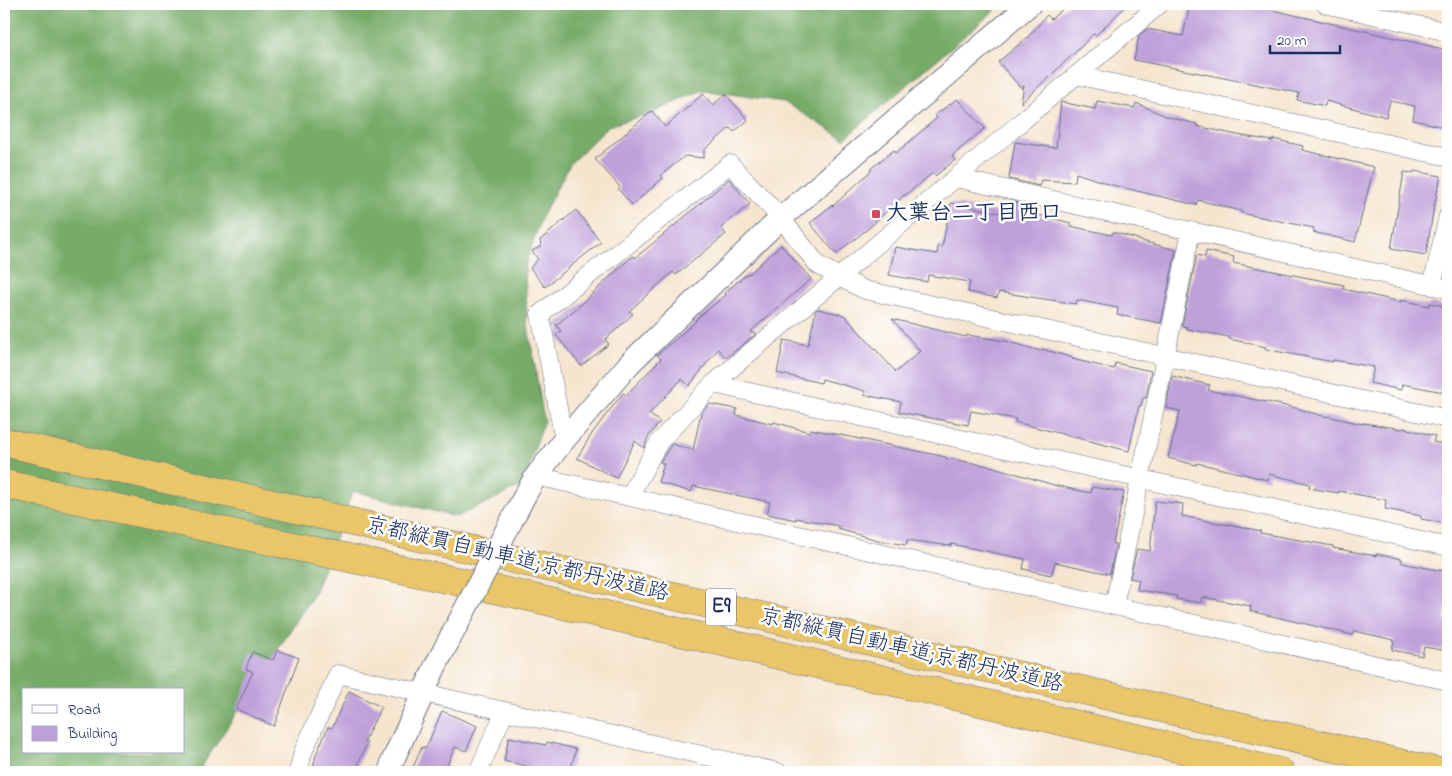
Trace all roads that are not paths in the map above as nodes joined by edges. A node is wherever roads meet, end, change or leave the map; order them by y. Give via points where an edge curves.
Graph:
1 (1030, 4) edge
2 (1160, 4) edge
3 (1325, 4) edge
4 (1448, 32) edge
5 (1076, 75) junction
6 (1448, 157) edge
7 (956, 178) junction
8 (1448, 216) edge
9 (781, 218) junction
10 (1191, 231) junction
11 (839, 278) junction
12 (1440, 288) edge
13 (1165, 356) junction
14 (713, 384) junction
15 (1448, 420) edge
16 (564, 440) junction
17 (4, 442) edge
18 (1140, 479) junction
19 (4, 484) edge
20 (530, 486) junction
21 (629, 497) junction
22 (1448, 547) edge
23 (1114, 606) junction
24 (1448, 681) edge
25 (423, 692) junction
26 (505, 711) junction
27 (298, 772) edge
28 (390, 772) edge
29 (478, 772) edge
30 (778, 772) edge
31 (1280, 772) edge
32 (1439, 772) edge

1 - 9 street
2 - 5 street
3 - 4 street
5 - 6 street
5 - 7 street
7 - 10 street
7 - 11 street
8 - 12 street
9 - 11 street via 818,265
9 - 16 street via 630,363
9 - 16 street via 730,164 540,314
10 - 12 street
10 - 13 street
11 - 13 street via 865,290
11 - 14 street
13 - 15 street
13 - 18 street
14 - 18 street
14 - 21 street via 659,442
16 - 20 street
17 - 32 highway, 京都縦貫自動車道;京都丹波道路 / E9
18 - 22 street
18 - 23 street
19 - 31 highway, 京都縦貫自動車道;京都丹波道路 / E9 via 512,593
20 - 21 street
20 - 25 street, bridge
21 - 23 street
23 - 24 street
25 - 26 street
25 - 27 street via 338,674 303,752
25 - 28 street
26 - 29 street
26 - 30 street

